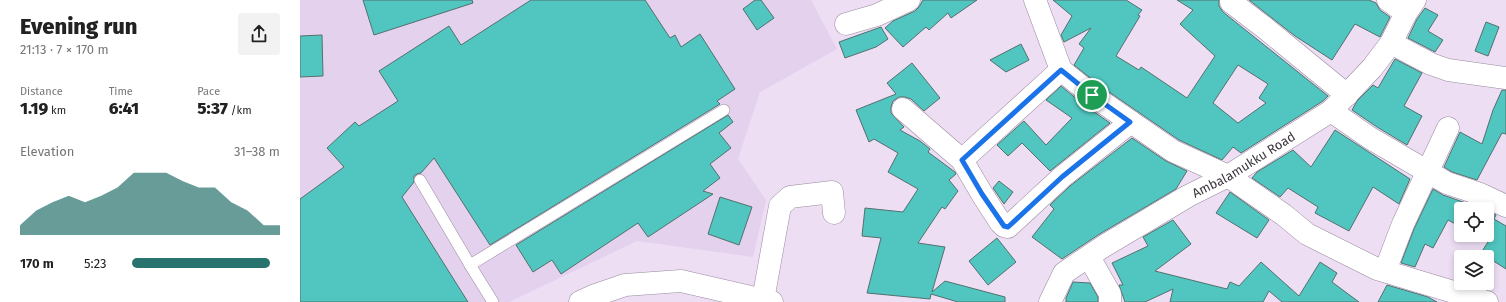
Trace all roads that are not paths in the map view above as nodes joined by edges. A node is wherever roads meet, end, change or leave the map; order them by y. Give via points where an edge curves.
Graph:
1 (909, 0) edge
2 (1035, 0) edge
3 (1388, 0) edge
4 (1231, 2) dead end
5 (1411, 7) edge
6 (846, 24) dead end
7 (1391, 44) junction
8 (1061, 70) junction
9 (1506, 78) edge
10 (1347, 95) junction
11 (903, 109) dead end
12 (724, 110) dead end
13 (1331, 111) junction
14 (1130, 122) junction
15 (1448, 128) dead end
16 (962, 160) junction
17 (1429, 172) junction
18 (1228, 176) junction
19 (420, 180) dead end
20 (1506, 206) edge
21 (834, 213) dead end
22 (1089, 257) junction
23 (470, 265) junction
24 (1385, 271) junction
25 (768, 301) edge
26 (493, 302) edge
27 (580, 302) edge
28 (1050, 302) edge
29 (1110, 302) edge
30 (1486, 302) edge

1 - 6 street via 877,15
2 - 8 street
3 - 5 street
4 - 10 street
5 - 7 street, Ambalamukku Road
7 - 9 street via 1448,70
7 - 10 street, Ambalamukku Road
8 - 14 street
8 - 16 street
10 - 13 street, Ambalamukku Road
11 - 16 street
12 - 23 lane
13 - 17 street via 1370,138
13 - 18 street, Ambalamukku Road
14 - 16 street via 1062,177 1008,227 1000,222
14 - 18 street via 1173,151
15 - 17 street
17 - 20 street via 1447,184 1480,194
17 - 24 street via 1403,224
18 - 22 street, Ambalamukku Road via 1188,196
18 - 24 street via 1306,234
19 - 23 lane
21 - 25 street via 832,192 790,197 780,206
22 - 28 street, Ambalamukku Road via 1064,273
22 - 29 street via 1110,294
23 - 26 lane
24 - 30 street
25 - 27 street via 681,281 625,285

